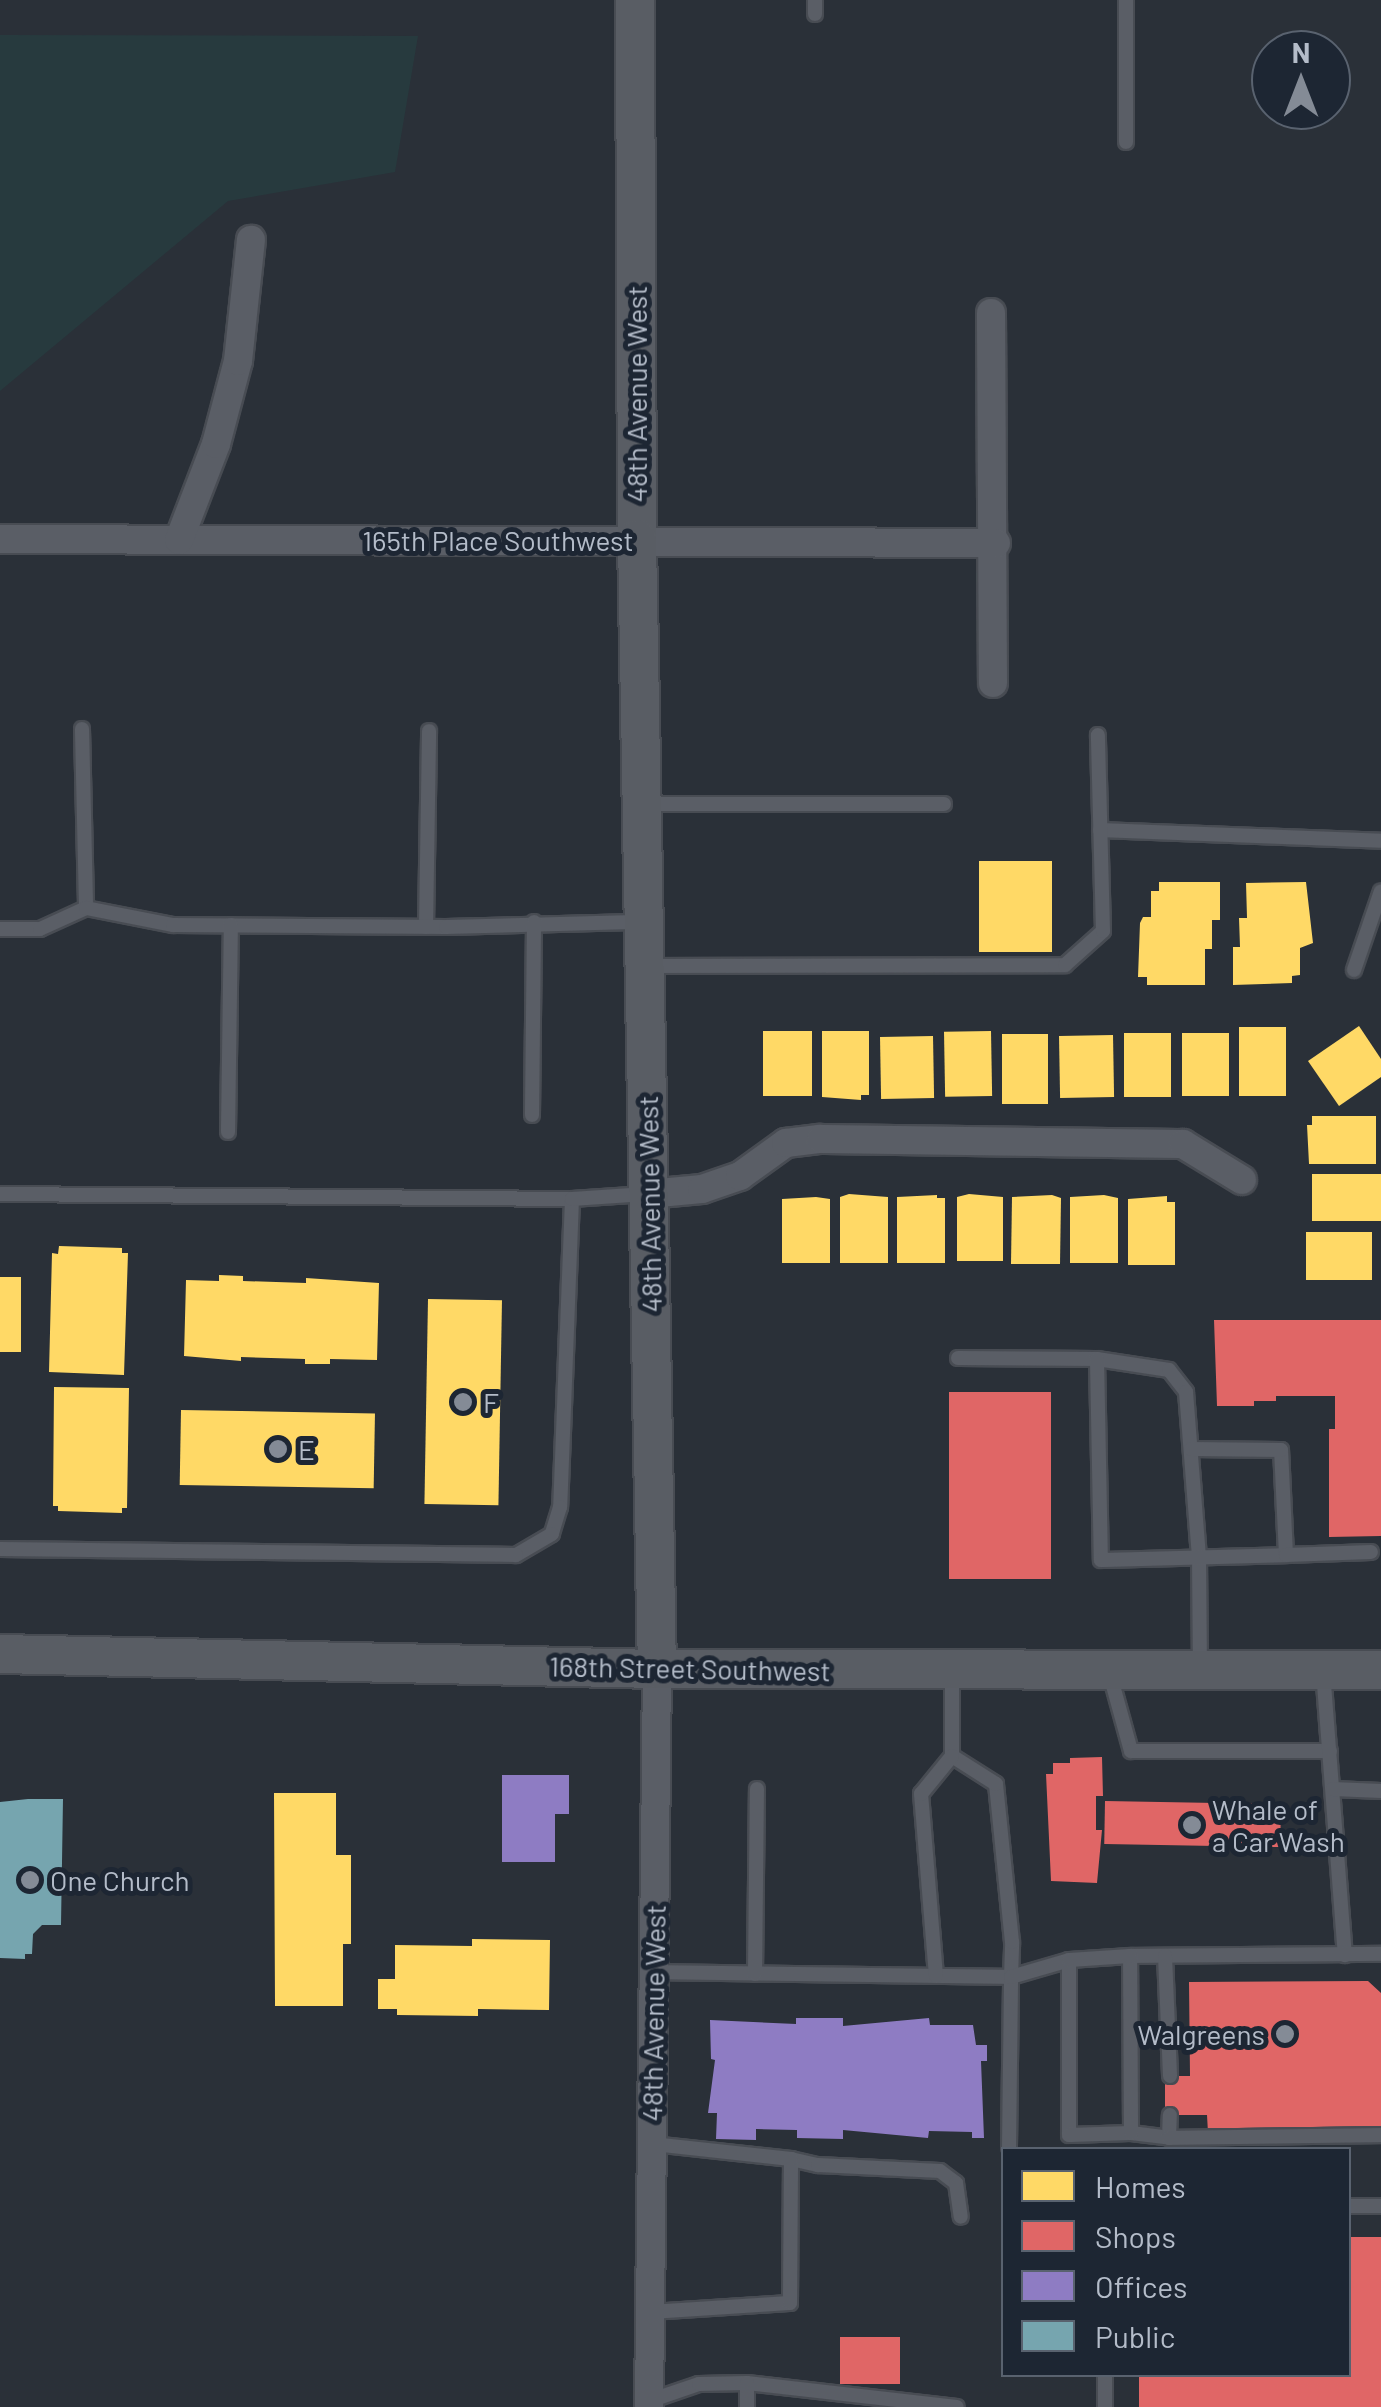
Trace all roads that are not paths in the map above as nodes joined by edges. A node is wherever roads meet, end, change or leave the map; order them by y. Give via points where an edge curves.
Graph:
1 (635, 0) edge
2 (1126, 0) edge
3 (1126, 142) dead end
4 (251, 240) dead end
5 (991, 313) dead end
6 (0, 539) edge
7 (637, 539) junction
8 (178, 540) junction
9 (996, 543) junction
10 (994, 684) dead end
11 (82, 728) dead end
12 (429, 731) dead end
13 (1098, 735) dead end
14 (642, 804) junction
15 (944, 804) dead end
16 (1100, 830) junction
17 (1381, 841) edge
18 (1381, 891) edge
19 (86, 908) junction
20 (534, 922) junction
21 (644, 922) junction
22 (231, 925) junction
23 (426, 927) junction
24 (0, 929) edge
25 (644, 966) junction
26 (1354, 970) dead end
27 (532, 1115) dead end
28 (228, 1132) dead end
29 (1242, 1180) dead end
30 (0, 1194) edge
31 (648, 1194) junction
32 (572, 1199) junction
33 (958, 1358) dead end
34 (1097, 1359) junction
35 (1191, 1449) junction
36 (0, 1548) edge
37 (1371, 1552) dead end
38 (1286, 1555) junction
39 (1199, 1557) junction
40 (0, 1654) edge
41 (657, 1669) junction
42 (952, 1670) junction
43 (1109, 1670) junction
44 (1200, 1670) junction
45 (1323, 1670) junction
46 (1381, 1670) edge
47 (1330, 1751) junction
48 (952, 1756) junction
49 (757, 1789) dead end
50 (1332, 1789) junction
51 (1381, 1791) edge
52 (1381, 1954) edge
53 (1345, 1955) junction
54 (1130, 1956) junction
55 (1166, 1956) junction
56 (1069, 1960) junction
57 (654, 1972) junction
58 (755, 1974) junction
59 (936, 1976) junction
60 (1011, 1977) junction
61 (1170, 2076) dead end
62 (1170, 2116) dead end
63 (1131, 2133) junction
64 (1381, 2135) edge
65 (1169, 2138) junction
66 (652, 2144) junction
67 (1009, 2147) dead end
68 (792, 2158) junction
69 (1351, 2206) edge
70 (1381, 2206) edge
71 (961, 2217) dead end
72 (650, 2312) junction
73 (1106, 2377) edge
74 (746, 2383) junction
75 (649, 2404) edge
76 (747, 2407) edge
77 (957, 2407) edge
78 (1105, 2407) edge

1 - 7 street, 48th Avenue West
2 - 3 lane
4 - 8 street via 238,361 216,444
5 - 9 street
6 - 8 street, 165th Place Southwest
7 - 8 street, 165th Place Southwest
7 - 9 street, 165th Place Southwest
7 - 14 street, 48th Avenue West
9 - 10 street
11 - 19 lane
12 - 23 lane
13 - 16 lane
14 - 15 lane
14 - 21 street, 48th Avenue West
16 - 17 lane
16 - 25 lane via 1103,931 1065,965
18 - 26 lane
19 - 22 lane via 173,925
19 - 24 lane via 40,929
20 - 21 lane
20 - 23 lane
20 - 27 lane
21 - 25 street, 48th Avenue West
22 - 23 lane
22 - 28 lane
25 - 31 street, 48th Avenue West
29 - 31 street via 1184,1144 821,1139 786,1143 740,1176 702,1189
30 - 32 lane
31 - 32 lane
31 - 41 street, 48th Avenue West
32 - 36 lane via 560,1507 552,1534 516,1555
33 - 34 lane
34 - 35 lane via 1169,1370 1186,1392
34 - 39 lane via 1101,1560
35 - 38 lane via 1281,1450
35 - 39 lane
37 - 38 lane
38 - 39 lane
39 - 44 lane
40 - 41 street, 168th Street Southwest
41 - 42 street, 168th Street Southwest
41 - 57 street, 48th Avenue West
42 - 43 street, 168th Street Southwest
42 - 48 lane
43 - 44 street, 168th Street Southwest
43 - 47 lane via 1131,1751
44 - 45 street, 168th Street Southwest
45 - 46 street, 168th Street Southwest
45 - 47 lane
47 - 50 lane
48 - 59 lane via 922,1794
48 - 60 lane via 996,1784
49 - 58 lane
50 - 51 lane
50 - 53 lane
52 - 53 lane
53 - 55 lane
54 - 55 lane
54 - 56 lane
54 - 63 lane
55 - 61 lane
56 - 60 lane
56 - 63 lane via 1069,2135
57 - 58 lane
57 - 66 street, 48th Avenue West
58 - 59 lane
59 - 60 lane
60 - 67 lane
62 - 65 lane
63 - 65 lane
64 - 65 lane
66 - 68 lane
66 - 72 street, 48th Avenue West
68 - 71 lane via 940,2170 956,2183
68 - 72 lane via 790,2303
69 - 70 lane
72 - 75 street, 48th Avenue West
73 - 78 lane
74 - 75 lane via 699,2384
74 - 76 lane
74 - 77 lane

